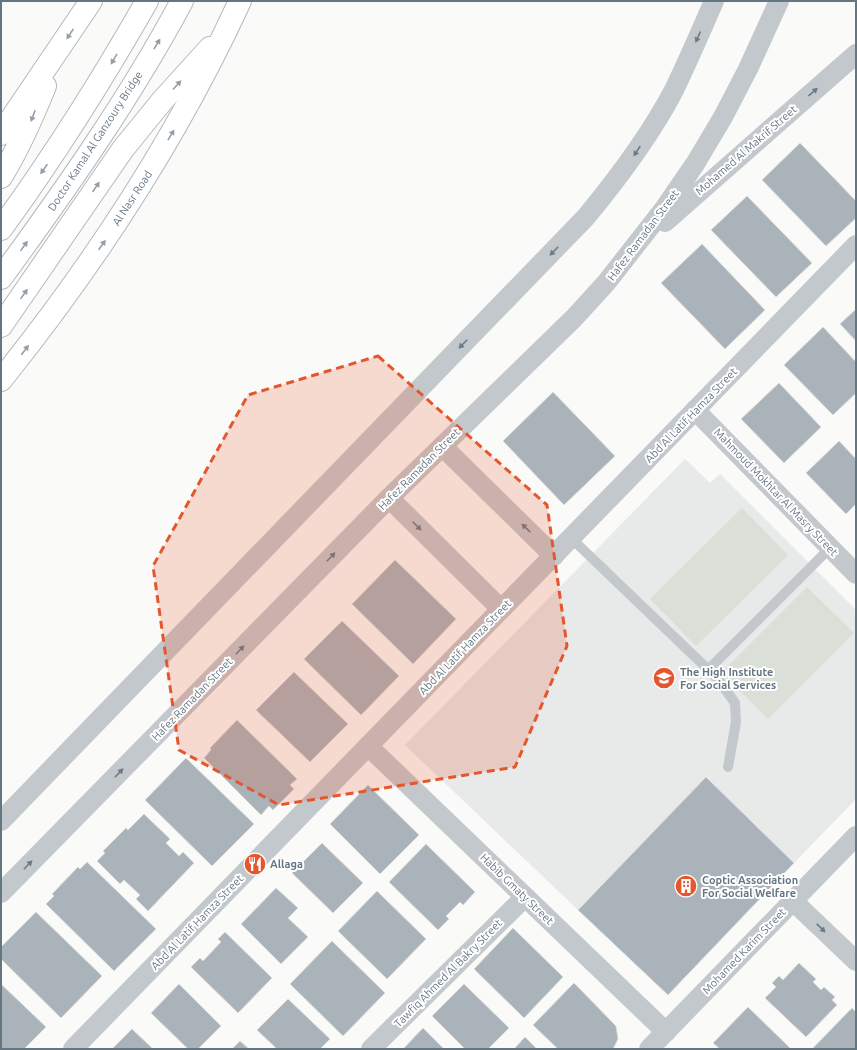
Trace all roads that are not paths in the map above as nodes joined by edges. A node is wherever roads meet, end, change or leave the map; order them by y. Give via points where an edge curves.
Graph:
1 (147, 1) edge
2 (182, 1) edge
3 (240, 1) edge
4 (714, 1) edge
5 (779, 1) edge
6 (88, 3) edge
7 (227, 29) junction
8 (57, 53) junction
9 (856, 54) edge
10 (1, 134) edge
11 (1, 177) edge
12 (1, 229) edge
13 (856, 244) edge
14 (636, 247) junction
15 (1, 278) edge
16 (1, 326) edge
17 (1, 380) edge
18 (696, 410) junction
19 (442, 446) junction
20 (389, 498) junction
21 (571, 538) junction
22 (830, 548) junction
23 (554, 556) junction
24 (853, 564) edge
25 (501, 609) junction
26 (708, 670) junction
27 (368, 746) junction
28 (728, 767) dead end
29 (1, 821) edge
30 (856, 837) edge
31 (1, 893) edge
32 (525, 897) junction
33 (793, 901) junction
34 (856, 962) edge
35 (666, 1032) junction
36 (73, 1049) edge
37 (371, 1049) edge
38 (649, 1049) edge

1 -> 12 highway via 59,148
15 -> 2 highway, Doctor Kamal Al Ganzoury Bridge via 87,156
3 - 7 highway, Al Nasr Road
4 -> 29 street via 688,60 654,124 629,162 586,217
5 - 14 street, Hafez Ramadan Street via 723,117 690,171
6 -> 8 highway
16 -> 7 highway via 122,149
17 -> 7 highway, Al Nasr Road via 81,275 122,214 180,120
8 - 10 highway
8 -> 11 highway via 31,122
14 -> 9 street, Mohamed Al Makrif Street
13 - 18 street, Abd Al Latif Hamza Street
14 - 19 street, Hafez Ramadan Street via 574,318
18 - 21 street, Abd Al Latif Hamza Street
18 - 22 street, Mahmoud Mokhtar Al Masry Street
19 - 20 street, Hafez Ramadan Street
23 -> 19 street
20 -> 25 street
31 -> 20 street, Hafez Ramadan Street
21 - 23 street, Abd Al Latif Hamza Street
21 - 26 lane
22 - 24 street, Mahmoud Mokhtar Al Masry Street
22 - 26 lane
23 - 25 street, Abd Al Latif Hamza Street
25 - 27 street, Abd Al Latif Hamza Street
26 - 28 lane via 718,679 735,703 736,722
27 - 32 street, Habib Gmaty Street
27 - 36 street, Abd Al Latif Hamza Street
30 - 33 street, Mohamed Karim Street
32 - 35 street, Habib Gmaty Street
32 - 37 street, Tawfiq Ahmed Al Bakry Street
33 -> 34 street
33 - 35 street, Mohamed Karim Street
35 - 38 street, Mohamed Karim Street

